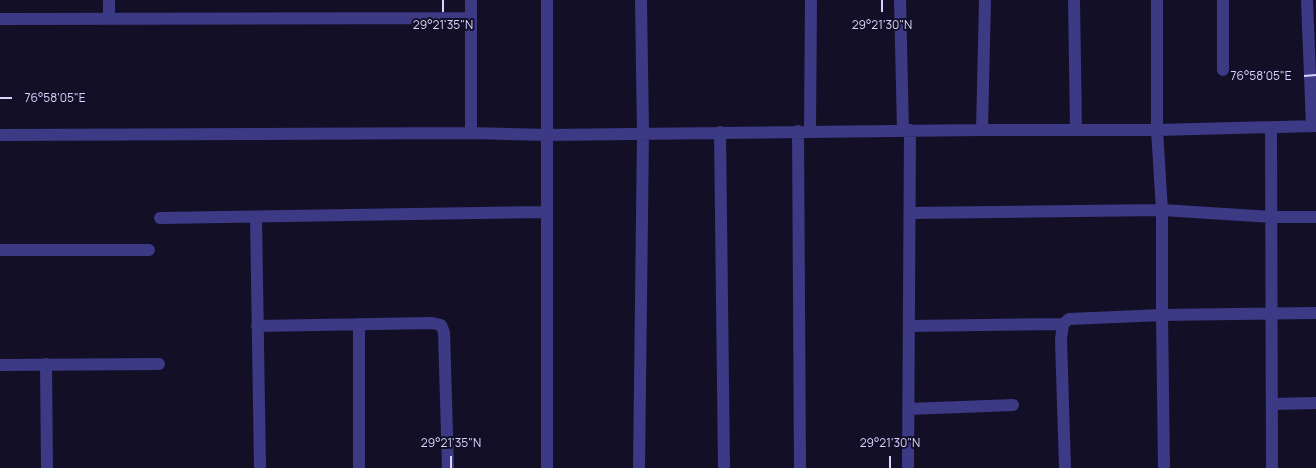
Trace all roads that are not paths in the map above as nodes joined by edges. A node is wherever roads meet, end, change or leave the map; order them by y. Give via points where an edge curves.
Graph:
1 (109, 0) edge
2 (471, 0) edge
3 (547, 0) edge
4 (641, 0) edge
5 (811, 0) edge
6 (900, 0) edge
7 (985, 0) edge
8 (1074, 0) edge
9 (1157, 0) edge
10 (1223, 0) edge
11 (1306, 0) edge
12 (471, 18) junction
13 (0, 19) edge
14 (110, 19) junction
15 (1223, 70) dead end
16 (1314, 126) edge
17 (1271, 127) junction
18 (1076, 129) junction
19 (907, 130) junction
20 (982, 130) junction
21 (1157, 130) junction
22 (804, 131) junction
23 (720, 132) junction
24 (471, 133) junction
25 (643, 133) junction
26 (0, 135) edge
27 (546, 135) junction
28 (1162, 210) junction
29 (546, 212) junction
30 (910, 214) junction
31 (256, 217) junction
32 (1272, 217) junction
33 (1316, 217) edge
34 (160, 218) dead end
35 (0, 250) edge
36 (149, 250) dead end
37 (1316, 313) edge
38 (1272, 314) junction
39 (1162, 315) junction
40 (359, 324) junction
41 (1063, 324) junction
42 (257, 326) junction
43 (909, 326) junction
44 (46, 364) junction
45 (159, 364) dead end
46 (0, 365) edge
47 (1316, 403) edge
48 (1272, 404) junction
49 (1013, 405) dead end
50 (908, 409) junction
51 (46, 468) edge
52 (260, 468) edge
53 (359, 468) edge
54 (448, 468) edge
55 (547, 468) edge
56 (639, 468) edge
57 (724, 468) edge
58 (800, 468) edge
59 (908, 468) edge
60 (1065, 468) edge
61 (1164, 468) edge
62 (1272, 468) edge

1 - 14 street
2 - 12 street
3 - 27 street
4 - 25 street
5 - 22 street
6 - 19 street
7 - 20 street
8 - 18 street
9 - 21 street
10 - 15 street
11 - 16 street
12 - 14 street
12 - 24 street
13 - 14 street
16 - 17 street
17 - 21 street
17 - 32 street
18 - 20 street
18 - 21 street
19 - 20 street
19 - 22 street
19 - 30 street
21 - 28 street
22 - 23 street
22 - 58 street
23 - 25 street
23 - 57 street
24 - 26 street
24 - 27 street
25 - 27 street
25 - 56 street
27 - 29 street
28 - 30 street
28 - 32 street
28 - 39 street
29 - 31 street
29 - 55 street
30 - 43 street
31 - 34 street
31 - 42 street
32 - 33 street
32 - 38 street
35 - 36 street
37 - 38 street
38 - 39 street
38 - 48 street
39 - 41 street via 1069,319
39 - 61 street
40 - 42 street
40 - 53 street
40 - 54 street via 432,323 441,326 444,332
41 - 43 street
41 - 60 street
42 - 52 street
43 - 50 street
44 - 45 street
44 - 46 street
44 - 51 street
47 - 48 street
48 - 62 street
49 - 50 street
50 - 59 street

